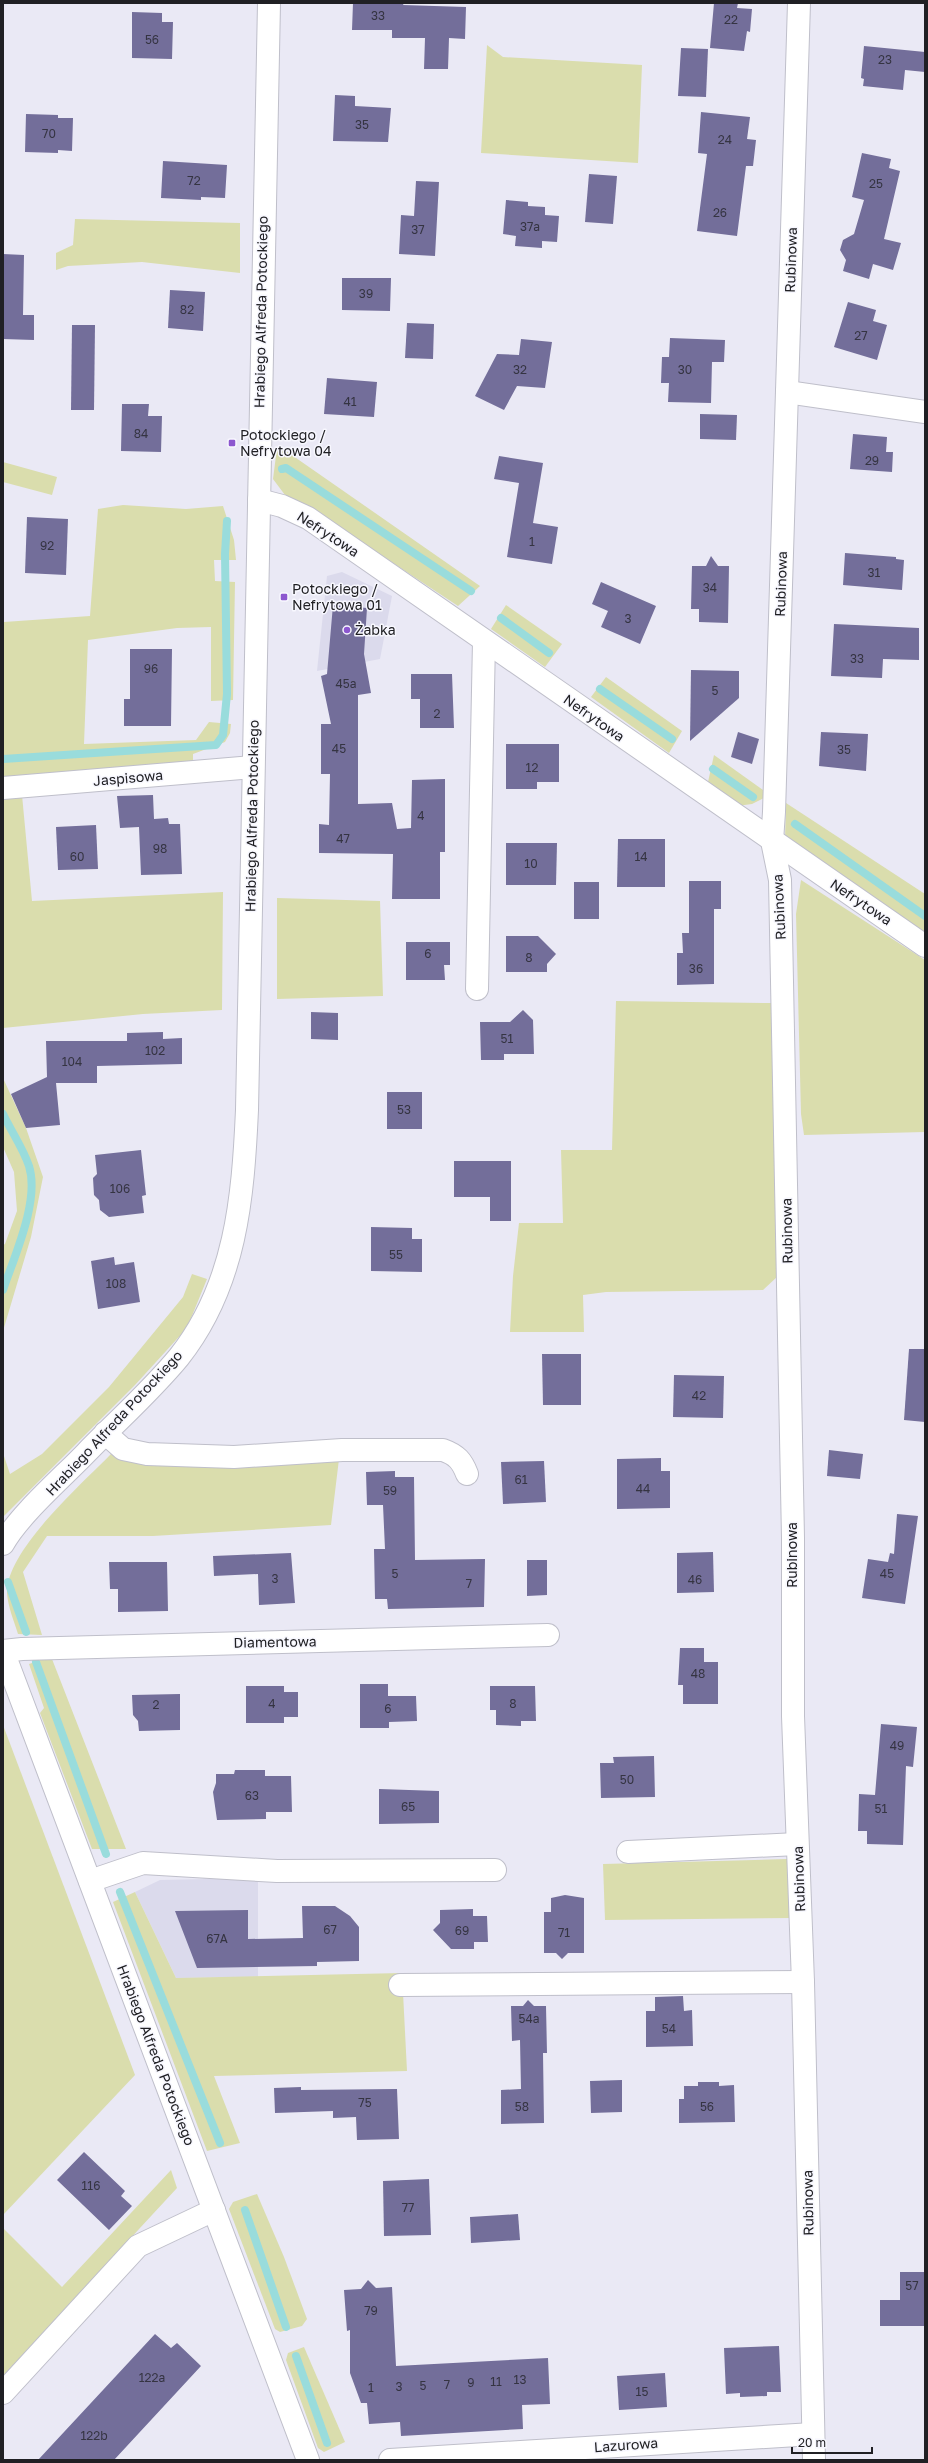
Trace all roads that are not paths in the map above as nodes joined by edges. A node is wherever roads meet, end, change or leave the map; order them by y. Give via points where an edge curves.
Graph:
1 (268, 3) edge
2 (799, 3) edge
3 (786, 392) junction
4 (925, 412) edge
5 (259, 500) junction
6 (484, 641) junction
7 (253, 767) junction
8 (3, 788) edge
9 (772, 841) junction
10 (925, 946) edge
11 (477, 989) dead end
12 (105, 1433) junction
13 (467, 1474) dead end
14 (3, 1544) edge
15 (548, 1635) dead end
16 (3, 1651) edge
17 (797, 1844) junction
18 (628, 1852) dead end
19 (496, 1870) dead end
20 (90, 1881) junction
21 (803, 1982) junction
22 (400, 1985) dead end
23 (214, 2210) junction
24 (3, 2393) edge
25 (813, 2434) junction
26 (308, 2460) edge
27 (390, 2460) edge
28 (814, 2460) edge

1 - 5 street, Hrabiego Alfreda Potockiego
2 - 3 street, Rubinowa
3 - 4 street
3 - 9 street, Rubinowa
5 - 6 street, Nefrytowa via 282,506 308,518
5 - 7 street, Hrabiego Alfreda Potockiego
6 - 9 street, Nefrytowa
6 - 11 street
7 - 8 street, Jaspisowa
7 - 12 street, Hrabiego Alfreda Potockiego via 247,1110 242,1198 234,1239 222,1278 196,1331 179,1356
9 - 10 street, Nefrytowa
9 - 17 street, Rubinowa via 780,880
12 - 13 street via 123,1449 146,1454 234,1457 342,1450 443,1450 454,1454 462,1462
12 - 14 street, Hrabiego Alfreda Potockiego via 8,1535
15 - 16 street, Diamentowa
16 - 20 street, Hrabiego Alfreda Potockiego
17 - 18 street
17 - 21 street, Rubinowa
19 - 20 street via 277,1871 143,1863
20 - 23 street, Hrabiego Alfreda Potockiego
21 - 22 street
21 - 25 street, Rubinowa
23 - 24 street via 138,2246
23 - 26 street, Hrabiego Alfreda Potockiego
25 - 27 street, Lazurowa
25 - 28 street, Rubinowa

